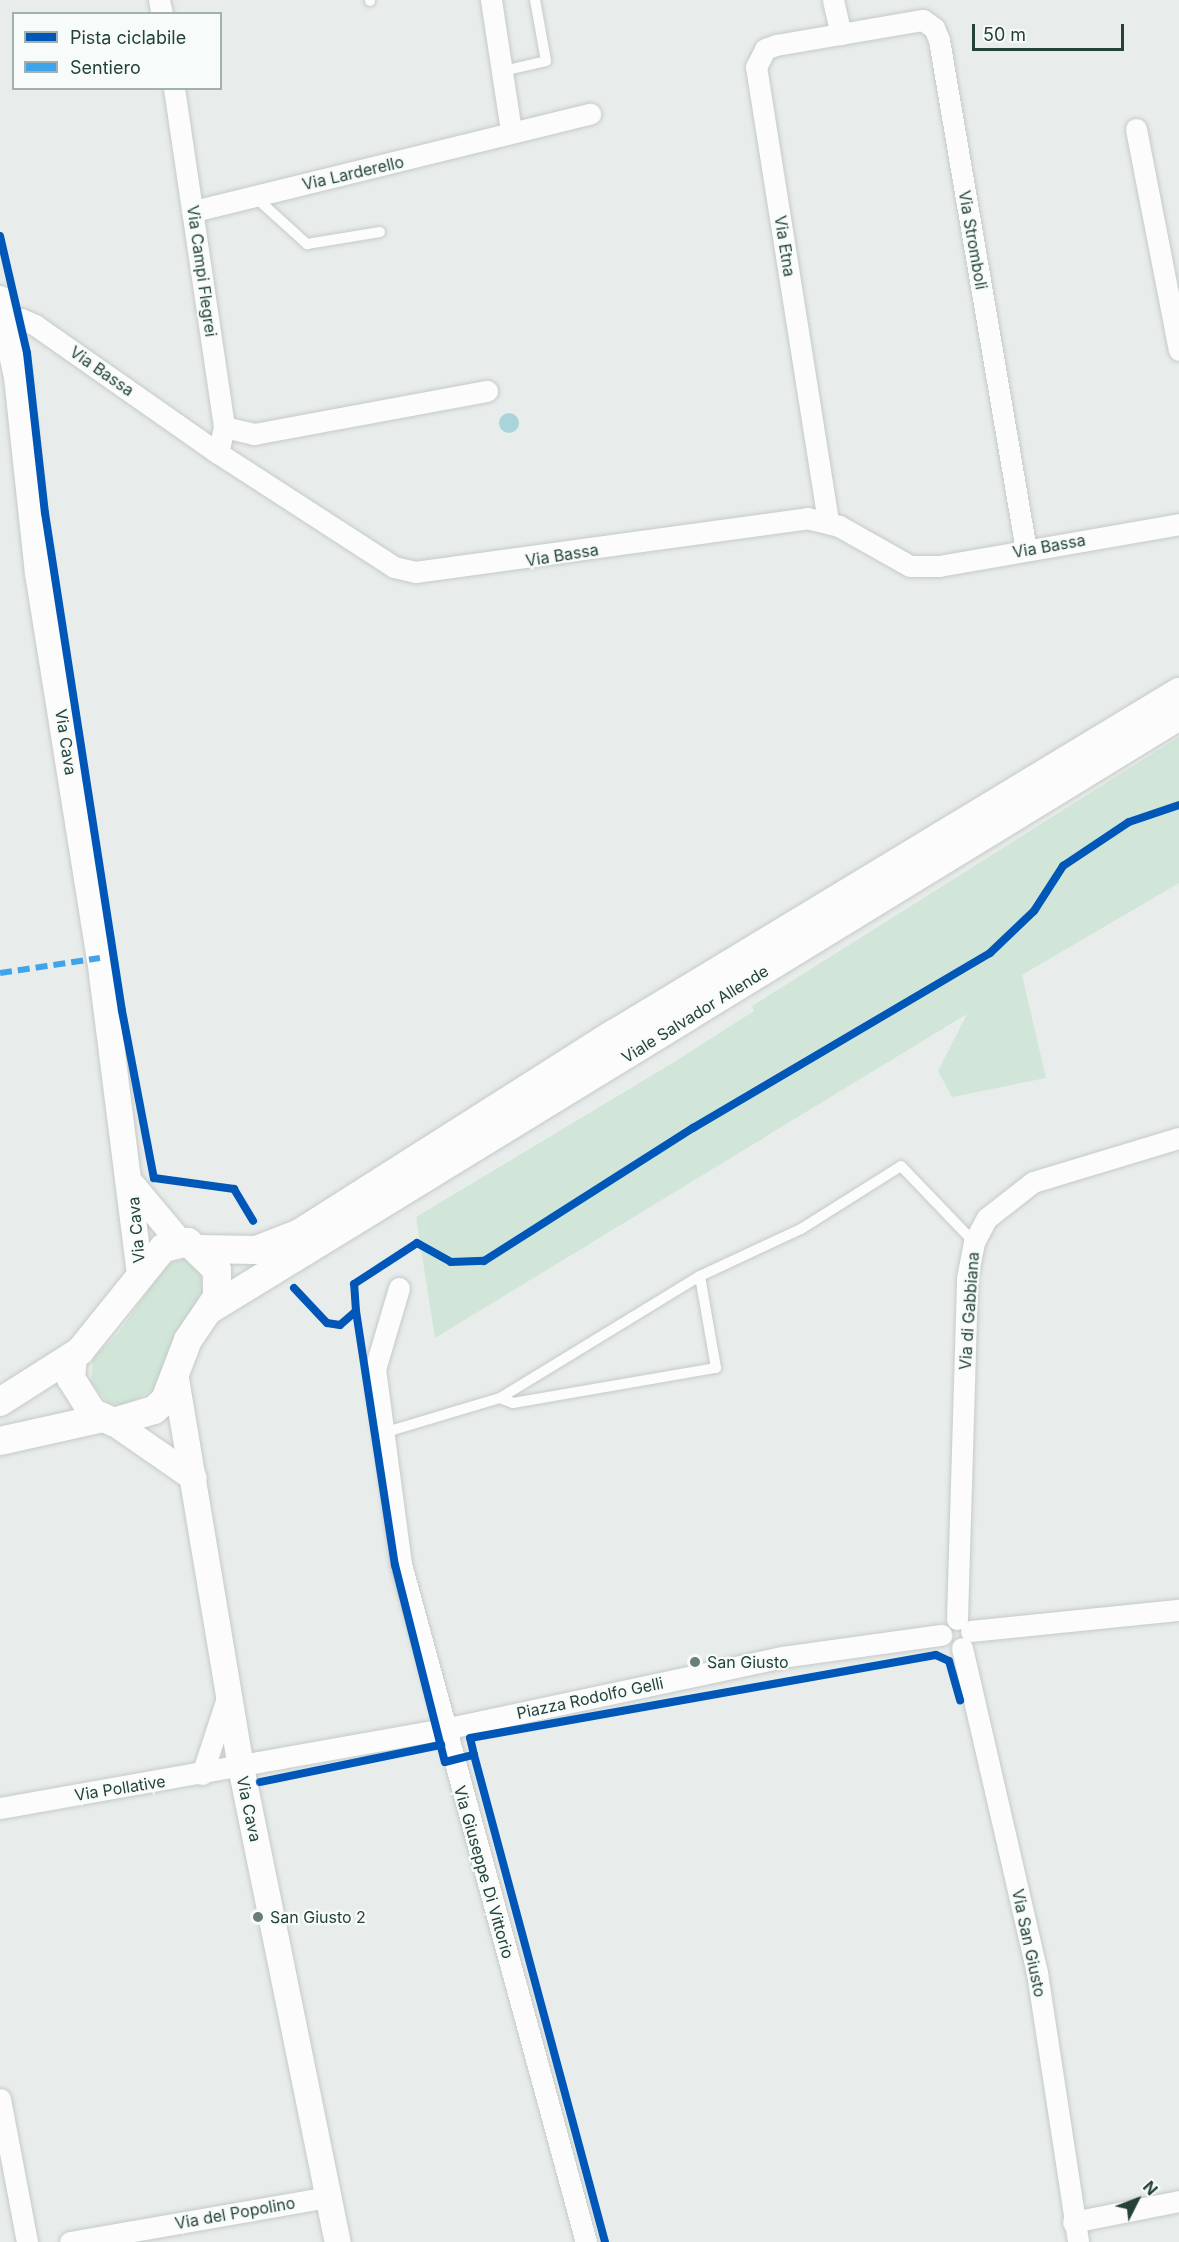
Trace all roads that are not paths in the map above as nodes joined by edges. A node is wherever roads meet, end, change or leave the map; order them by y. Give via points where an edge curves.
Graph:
1 (491, 0) edge
2 (535, 0) edge
3 (833, 0) edge
4 (841, 34) junction
5 (503, 71) junction
6 (174, 90) edge
7 (590, 114) dead end
8 (1136, 129) dead end
9 (511, 131) junction
10 (254, 195) junction
11 (194, 211) junction
12 (380, 232) dead end
13 (2, 310) edge
14 (1179, 351) edge
15 (487, 391) dead end
16 (224, 427) junction
17 (218, 453) junction
18 (828, 521) junction
19 (1179, 524) edge
20 (1026, 550) junction
21 (1179, 692) edge
22 (1179, 716) edge
23 (1179, 1138) edge
24 (133, 1186) junction
25 (974, 1242) junction
26 (189, 1245) junction
27 (140, 1274) junction
28 (700, 1276) junction
29 (399, 1288) dead end
30 (209, 1310) junction
31 (73, 1357) junction
32 (175, 1373) junction
33 (500, 1398) junction
34 (0, 1402) edge
35 (108, 1420) junction
36 (383, 1433) junction
37 (0, 1441) edge
38 (194, 1478) junction
39 (1179, 1610) edge
40 (963, 1633) junction
41 (228, 1695) junction
42 (444, 1729) junction
43 (241, 1767) junction
44 (202, 1774) junction
45 (0, 1808) edge
46 (0, 2099) edge
47 (329, 2197) junction
48 (1179, 2201) edge
49 (1076, 2232) edge
50 (27, 2242) edge
51 (70, 2242) edge
52 (338, 2242) edge
53 (586, 2242) edge

1 - 5 street
2 - 5 lane via 546,61
3 - 4 street
4 - 18 street, Via Etna via 765,49 756,67
4 - 20 street, Via Stromboli via 912,20 934,28
5 - 9 street
6 - 11 street, Via Campi Flegrei
7 - 9 street, Via Larderello
8 - 14 street
9 - 10 street, Via Larderello via 413,160
10 - 11 street, Via Larderello
10 - 12 lane via 307,243
11 - 16 street, Via Campi Flegrei
13 - 17 street, Via Bassa via 35,325
13 - 24 street, Via Cava
15 - 16 street via 254,434
16 - 17 street, Via Campi Flegrei
17 - 18 street, Via Bassa via 394,567 415,572 435,574 807,518
18 - 20 street, Via Bassa via 910,566
19 - 20 street, Via Bassa
21 - 26 main road, Viale Salvador Allende via 612,1035 298,1234 255,1250
22 - 30 main road, Viale Salvador Allende
23 - 25 street, Via di Gabbiana via 1033,1182 987,1218
24 - 26 street, Via Cava
24 - 27 street, Via Cava
25 - 28 lane via 901,1166 801,1229
25 - 40 street, Via di Gabbiana via 968,1278
26 - 27 main road via 153,1256
26 - 30 main road via 220,1278
27 - 31 main road via 115,1313
28 - 33 lane
28 - 33 lane via 716,1368 513,1403
29 - 36 street, Via Giuseppe Di Vittorio via 375,1369
30 - 32 main road
31 - 34 main road
31 - 35 main road via 71,1379 76,1392
32 - 35 main road via 165,1400 154,1410
32 - 38 street, Via Cava
33 - 36 lane
35 - 37 main road
35 - 38 street
36 - 42 street, Via Giuseppe Di Vittorio via 401,1564
38 - 41 street, Via Cava
39 - 40 street
40 - 42 street, Piazza Rodolfo Gelli via 950,1647 941,1635 782,1657
40 - 49 street, Via San Giusto via 1037,1973
41 - 43 street, Via Cava
41 - 44 street
42 - 43 street, Piazza Rodolfo Gelli
42 - 53 street, Via Giuseppe Di Vittorio
43 - 44 street, Via Pollative
43 - 47 street, Via Cava
44 - 45 street, Via Pollative
46 - 50 street
47 - 51 street, Via del Popolino
47 - 52 street, Via Cava
48 - 49 street

